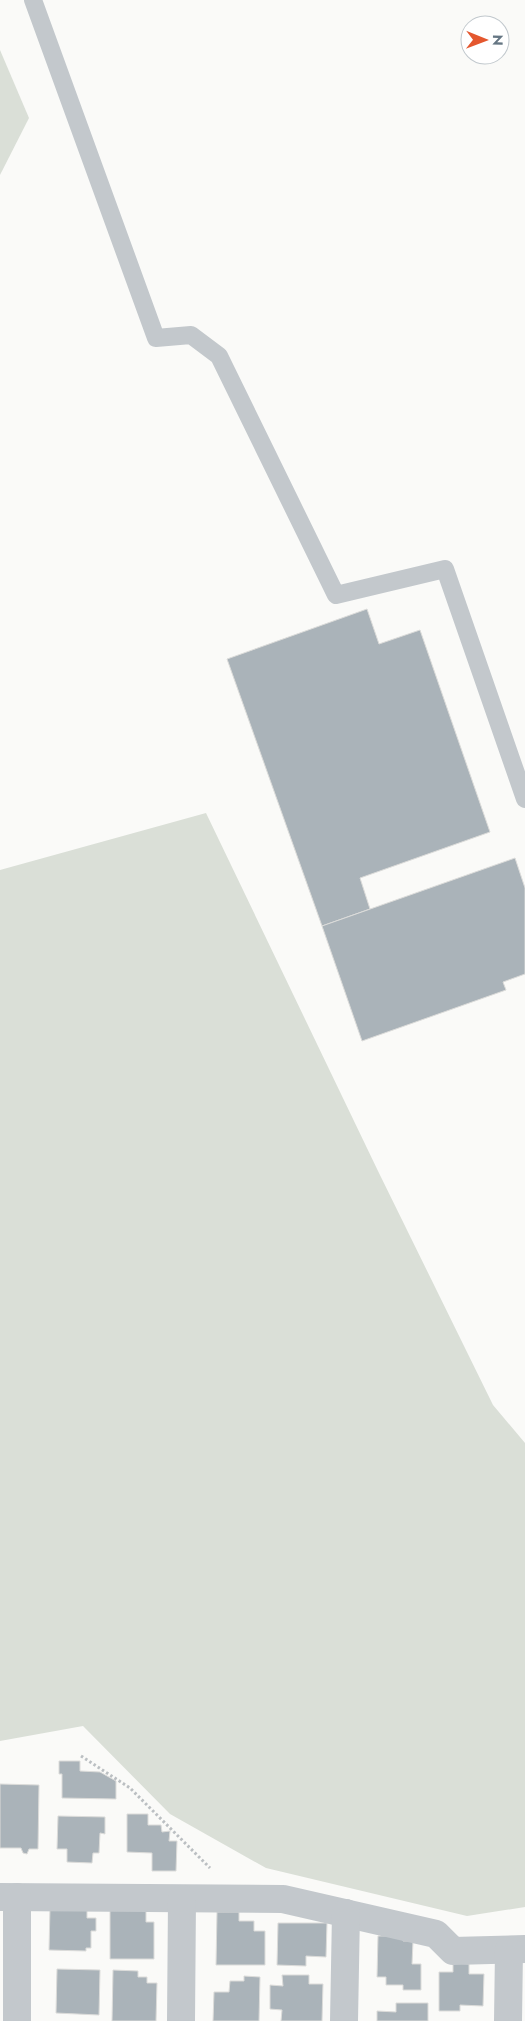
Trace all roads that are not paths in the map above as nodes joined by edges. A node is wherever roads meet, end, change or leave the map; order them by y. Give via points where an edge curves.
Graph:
1 (33, 0) edge
2 (525, 800) edge
3 (9, 1897) edge
4 (182, 1899) junction
5 (346, 1914) junction
6 (517, 1950) edge
7 (17, 2021) edge
8 (180, 2021) edge
9 (344, 2021) edge
10 (508, 2021) edge

1 - 2 lane via 156,338 190,335 218,356 336,595 445,569
3 - 4 street
3 - 7 street
4 - 5 street via 283,1900
4 - 8 street
5 - 6 street via 436,1934 454,1951
5 - 9 street
6 - 10 street

